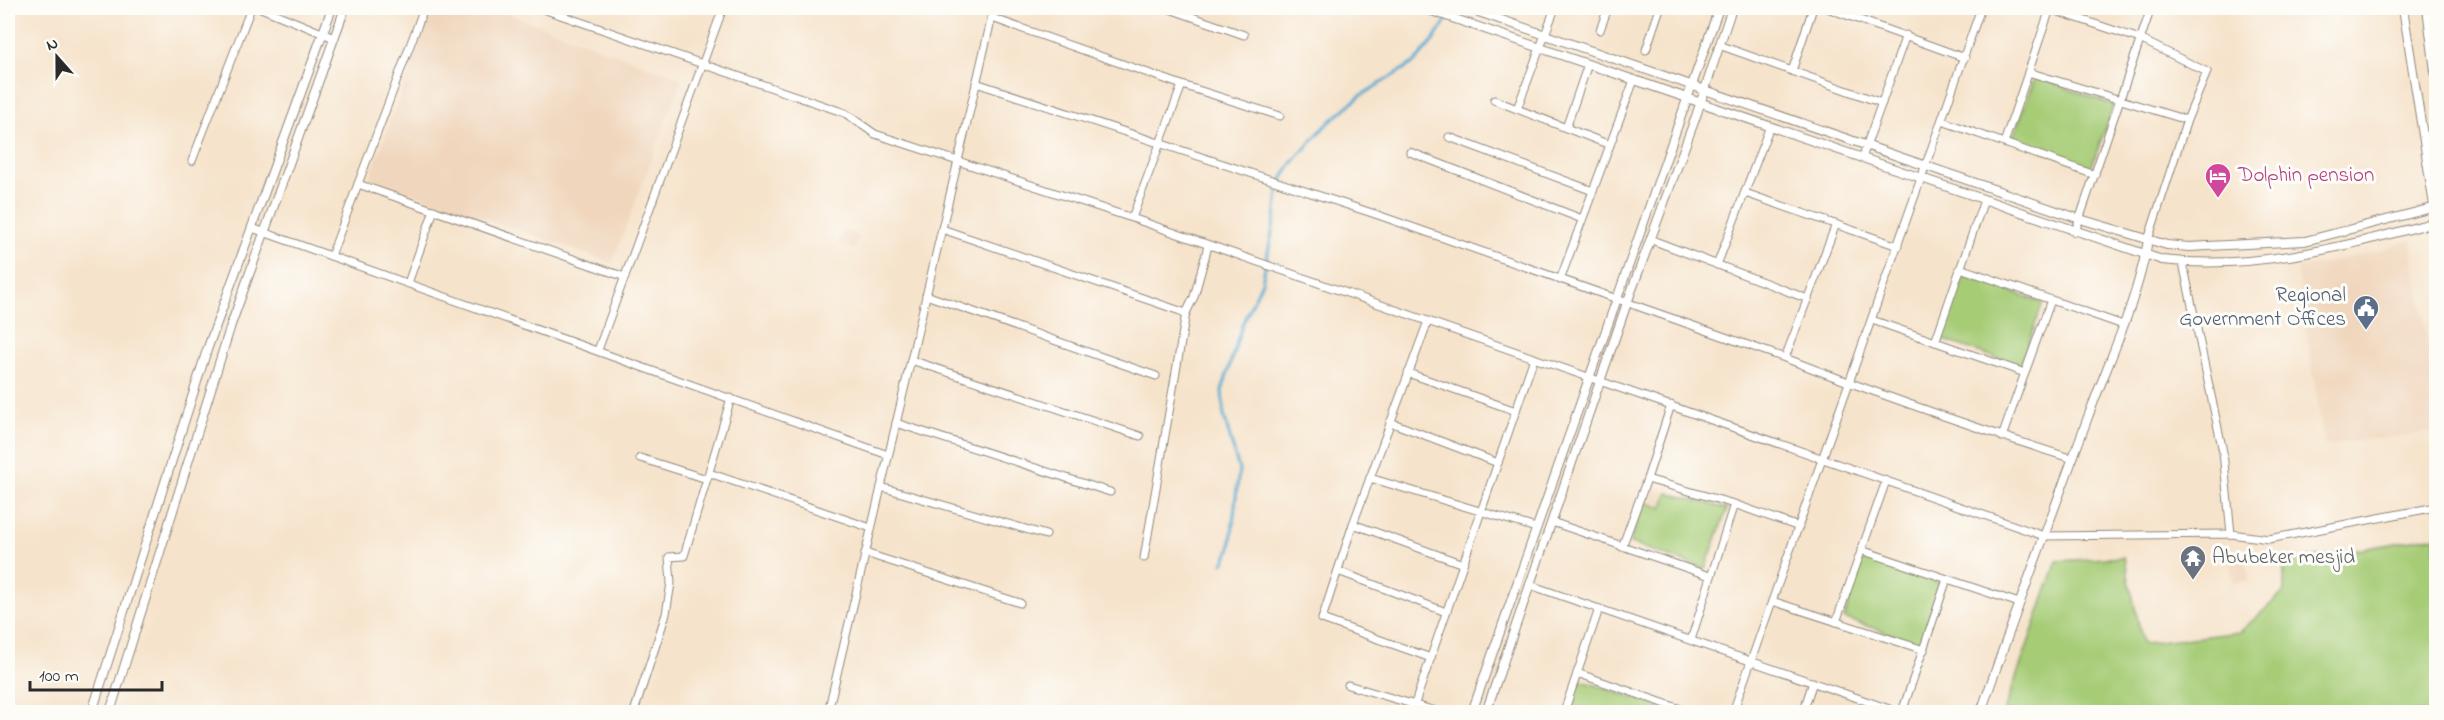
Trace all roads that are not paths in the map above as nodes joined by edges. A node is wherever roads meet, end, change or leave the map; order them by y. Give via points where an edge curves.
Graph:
1 (250, 8) edge
2 (261, 8) edge
3 (332, 8) edge
4 (345, 8) edge
5 (424, 8) edge
6 (540, 8) edge
7 (723, 8) edge
8 (994, 8) edge
9 (1167, 8) edge
10 (1425, 8) edge
11 (1554, 8) edge
12 (1608, 8) edge
13 (1660, 8) edge
14 (1719, 8) edge
15 (1732, 8) edge
16 (1813, 8) edge
17 (1827, 8) edge
18 (1981, 8) edge
19 (2049, 8) edge
20 (2151, 8) edge
21 (2403, 8) edge
22 (2427, 8) edge
23 (1471, 9) edge
24 (992, 18) junction
25 (1600, 30) dead end
26 (323, 33) junction
27 (1244, 35) dead end
28 (1545, 35) junction
29 (1906, 35) junction
30 (334, 38) junction
31 (2140, 39) junction
32 (1719, 45) junction
33 (1540, 48) junction
34 (1646, 50) dead end
35 (1965, 58) junction
36 (702, 64) junction
37 (1588, 64) junction
38 (1792, 71) junction
39 (2028, 72) junction
40 (2436, 79) edge
41 (1634, 80) junction
42 (976, 83) junction
43 (1182, 85) junction
44 (1691, 85) junction
45 (1705, 89) junction
46 (1687, 98) junction
47 (1494, 100) dead end
48 (2121, 100) junction
49 (1701, 102) junction
50 (1882, 103) junction
51 (1517, 109) junction
52 (1280, 117) dead end
53 (2187, 120) junction
54 (1942, 121) junction
55 (1770, 126) junction
56 (1566, 128) junction
57 (1449, 137) dead end
58 (1160, 143) junction
59 (2004, 143) junction
60 (1610, 145) junction
61 (1866, 145) junction
62 (1410, 152) dead end
63 (1862, 158) junction
64 (192, 161) dead end
65 (958, 161) junction
66 (1927, 166) junction
67 (2095, 175) junction
68 (1922, 179) junction
69 (358, 184) junction
70 (1593, 191) junction
71 (1745, 193) junction
72 (1984, 200) junction
73 (2436, 208) edge
74 (434, 210) junction
75 (1132, 218) junction
76 (1582, 219) junction
77 (2080, 219) junction
78 (2436, 220) edge
79 (1836, 224) junction
80 (252, 228) junction
81 (942, 229) junction
82 (2075, 231) junction
83 (263, 232) junction
84 (2316, 239) junction
85 (1652, 240) junction
86 (2148, 240) junction
87 (1208, 246) junction
88 (1898, 246) junction
89 (2319, 252) junction
90 (331, 256) junction
91 (2145, 256) junction
92 (2183, 262) junction
93 (1717, 265) junction
94 (1960, 268) junction
95 (625, 277) junction
96 (1560, 280) junction
97 (408, 283) junction
98 (926, 295) junction
99 (1808, 299) junction
100 (1618, 300) junction
101 (2051, 300) junction
102 (1628, 303) junction
103 (1186, 313) junction
104 (1872, 320) junction
105 (1428, 321) junction
106 (2123, 325) junction
107 (1935, 342) junction
108 (598, 350) junction
109 (1534, 358) junction
110 (1785, 358) junction
111 (911, 360) junction
112 (1408, 373) junction
113 (2025, 373) junction
114 (1156, 376) dead end
115 (1589, 378) junction
116 (1600, 381) junction
117 (1850, 383) junction
118 (731, 398) junction
119 (1671, 405) junction
120 (1516, 411) junction
121 (1390, 422) junction
122 (896, 423) junction
123 (1140, 436) dead end
124 (2002, 436) junction
125 (888, 455) junction
126 (640, 458) dead end
127 (1823, 459) junction
128 (2073, 459) junction
129 (1498, 464) junction
130 (708, 476) junction
131 (1370, 478) junction
132 (1647, 479) junction
133 (1886, 481) junction
134 (881, 487) junction
135 (1110, 492) dead end
136 (1734, 504) junction
137 (2436, 507) edge
138 (1481, 512) junction
139 (1552, 522) junction
140 (1353, 524) junction
141 (1798, 527) junction
142 (871, 528) junction
143 (1536, 528) junction
144 (2231, 534) junction
145 (1046, 535) dead end
146 (2044, 536) junction
147 (1622, 547) junction
148 (1861, 550) junction
149 (865, 553) junction
150 (1144, 558) dead end
151 (1463, 564) junction
152 (1338, 571) junction
153 (1710, 576) junction
154 (1947, 579) junction
155 (1530, 585) junction
156 (1772, 601) junction
157 (1020, 603) dead end
158 (2019, 603) junction
159 (1599, 609) junction
160 (1446, 612) junction
161 (1836, 622) junction
162 (1691, 640) junction
163 (1924, 650) junction
164 (1431, 658) junction
165 (1751, 662) junction
166 (1577, 673) junction
167 (1813, 682) junction
168 (1348, 685) dead end
169 (1666, 704) junction
170 (1413, 709) edge
171 (8, 711) edge
172 (12, 712) edge
173 (92, 712) edge
174 (110, 712) edge
175 (634, 712) edge
176 (828, 712) edge
177 (1439, 712) edge
178 (1472, 712) edge
179 (1486, 712) edge
180 (1564, 712) edge
181 (1663, 712) edge
182 (1689, 712) edge
183 (1733, 712) edge
184 (1803, 712) edge
185 (1898, 712) edge
186 (1902, 712) edge
187 (1981, 712) edge

1 - 64 street
2 - 26 street
3 - 26 street
4 - 30 street
5 - 69 street
6 - 36 street
7 - 36 street
8 - 24 street
9 - 27 street
10 - 33 street
11 - 28 street
12 - 25 street
13 - 34 street
14 - 44 street
15 - 32 street
16 - 38 street
17 - 29 street
18 - 35 street
19 - 31 street
19 - 39 street
20 - 31 street
21 - 73 street
22 - 40 street
23 - 28 street
24 - 42 street
24 - 43 street
26 - 30 street
26 - 80 street
28 - 33 street
28 - 44 street
29 - 35 street
29 - 50 street
30 - 83 street
31 - 48 street
31 - 53 street via 2207,72
32 - 38 street
32 - 45 street
33 - 37 street
33 - 51 street
35 - 54 street
36 - 65 street via 845,113 875,134
36 - 95 street
37 - 41 street
37 - 56 street
38 - 50 street
39 - 48 street
39 - 59 street
41 - 46 street
41 - 60 street
42 - 58 street
42 - 65 street
43 - 52 street
43 - 58 street
44 - 45 street
44 - 46 street
45 - 49 street
45 - 61 street
46 - 49 street
46 - 100 street
47 - 51 street
48 - 53 street
48 - 67 street
49 - 55 street
49 - 85 street
50 - 61 street
51 - 56 street
53 - 86 street
54 - 59 street
54 - 66 street
55 - 63 street
55 - 71 street
56 - 60 street
57 - 70 street
58 - 75 street
58 - 96 street
59 - 67 street
60 - 70 street
61 - 63 street
61 - 66 street
62 - 76 street
63 - 68 street
65 - 75 street
65 - 81 street
66 - 68 street
66 - 77 street
67 - 77 street
68 - 72 street
68 - 88 street
69 - 74 street
69 - 90 street
70 - 76 street
71 - 79 street
71 - 93 street
72 - 82 street
72 - 94 street
73 - 78 street
73 - 84 street
74 - 95 street
74 - 97 street
75 - 87 street
76 - 96 street
77 - 82 street
77 - 86 street
78 - 89 street
79 - 88 street
79 - 99 street
80 - 83 street
80 - 173 street via 202,365
81 - 98 street
81 - 103 street
82 - 91 street
83 - 90 street
83 - 174 street via 178,487
84 - 86 street via 2189,247
84 - 89 street
85 - 93 street
85 - 102 street
86 - 91 street
87 - 103 street
87 - 105 street
88 - 104 street
89 - 92 street
90 - 97 street
91 - 92 street
91 - 106 street
92 - 144 street via 2223,452
93 - 99 street
94 - 101 street
94 - 107 street
95 - 108 street
96 - 100 street
97 - 108 street
98 - 111 street
98 - 114 street
99 - 110 street
100 - 102 street
100 - 115 street
101 - 106 street
101 - 113 street
102 - 110 street
102 - 116 street
103 - 150 street
104 - 107 street
104 - 117 street
105 - 109 street
105 - 112 street
106 - 128 street
107 - 113 street
108 - 118 street
109 - 115 street
109 - 120 street
110 - 117 street
111 - 122 street
111 - 123 street
112 - 120 street
112 - 121 street
113 - 124 street
115 - 116 street
115 - 143 street
116 - 119 street
116 - 139 street
117 - 124 street
117 - 127 street
118 - 125 street
118 - 130 street
119 - 127 street
119 - 132 street
120 - 129 street
121 - 129 street
121 - 131 street
122 - 125 street
122 - 135 street
124 - 128 street
125 - 134 street
126 - 130 street
127 - 133 street
127 - 141 street
128 - 146 street
129 - 138 street
130 - 142 street
130 - 175 street via 684,556 669,557 671,583 666,614
131 - 138 street
131 - 140 street
132 - 136 street
132 - 147 street
133 - 146 street
133 - 148 street
134 - 142 street
134 - 145 street
136 - 141 street
136 - 153 street
137 - 144 street via 2269,539
138 - 143 street
138 - 151 street
139 - 147 street
139 - 155 street
140 - 151 street
140 - 152 street
141 - 156 street
142 - 149 street
143 - 178 street
144 - 146 street
146 - 158 street
147 - 153 street
148 - 154 street
148 - 161 street
149 - 157 street
149 - 176 street
151 - 160 street
152 - 160 street
152 - 164 street via 1322,619
153 - 162 street
154 - 158 street
154 - 163 street
155 - 159 street
155 - 179 street
156 - 161 street
156 - 165 street
158 - 187 street
159 - 162 street
159 - 166 street
160 - 164 street
161 - 163 street
162 - 165 street
163 - 186 street
164 - 170 street
165 - 167 street
165 - 183 street
166 - 169 street
166 - 180 street
167 - 184 street
167 - 185 street
168 - 170 street
169 - 181 street
169 - 182 street
170 - 177 street
171 - 172 street

